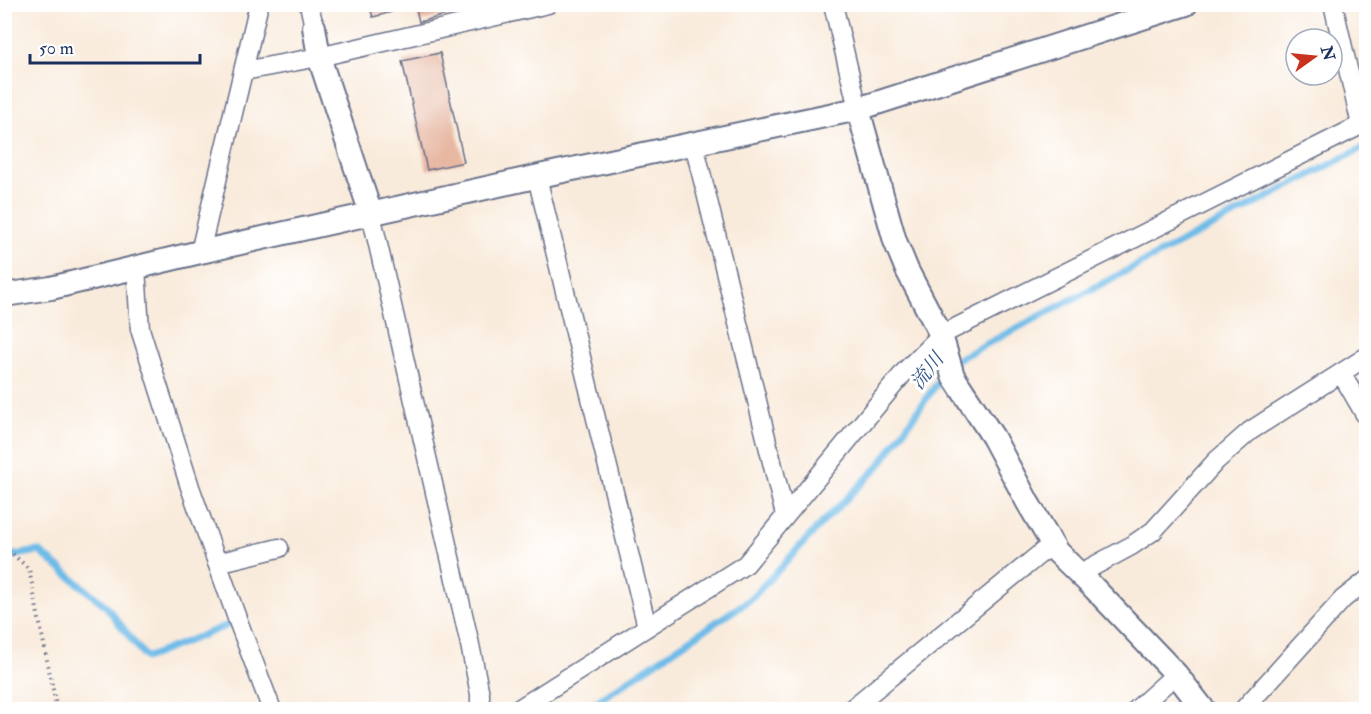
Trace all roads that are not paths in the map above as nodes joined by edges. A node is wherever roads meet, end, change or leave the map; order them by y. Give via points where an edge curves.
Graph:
1 (259, 4) edge
2 (309, 4) edge
3 (548, 4) edge
4 (833, 4) edge
5 (1186, 4) edge
6 (1333, 4) edge
7 (494, 10) edge
8 (314, 27) joint
9 (320, 57) junction
10 (244, 71) junction
11 (858, 109) junction
12 (1364, 122) edge
13 (694, 144) junction
14 (537, 177) junction
15 (371, 214) junction
16 (200, 252) junction
17 (136, 268) junction
18 (4, 295) edge
19 (943, 342) junction
20 (1366, 357) edge
21 (1341, 373) junction
22 (1366, 416) edge
23 (785, 515) junction
24 (1052, 544) junction
25 (279, 548) dead end
26 (217, 563) junction
27 (1079, 574) junction
28 (1366, 581) edge
29 (647, 627) junction
30 (1176, 674) junction
31 (272, 710) edge
32 (480, 710) edge
33 (517, 710) edge
34 (850, 710) edge
35 (1137, 710) edge
36 (1204, 710) edge
37 (1243, 710) edge

1 - 10 street
2 - 8 street
3 - 7 street
4 - 11 street
5 - 11 street
6 - 12 street
7 - 9 street
8 - 9 street
9 - 10 street
9 - 15 street
10 - 16 street
11 - 13 street
11 - 19 street via 895,241
12 - 19 street
13 - 14 street
13 - 23 street
14 - 15 street
14 - 29 street
15 - 16 street
15 - 32 street via 469,640
16 - 17 street
17 - 18 street
17 - 26 street via 140,329
19 - 23 street via 906,370
19 - 24 street via 953,376 993,437
20 - 21 street
21 - 22 street
21 - 27 street via 1250,430 1216,461 1153,531
23 - 29 street via 746,564
24 - 27 street
24 - 34 street
25 - 26 street
26 - 31 street
27 - 30 street
28 - 37 street via 1343,599
29 - 33 street
30 - 35 street
30 - 36 street

